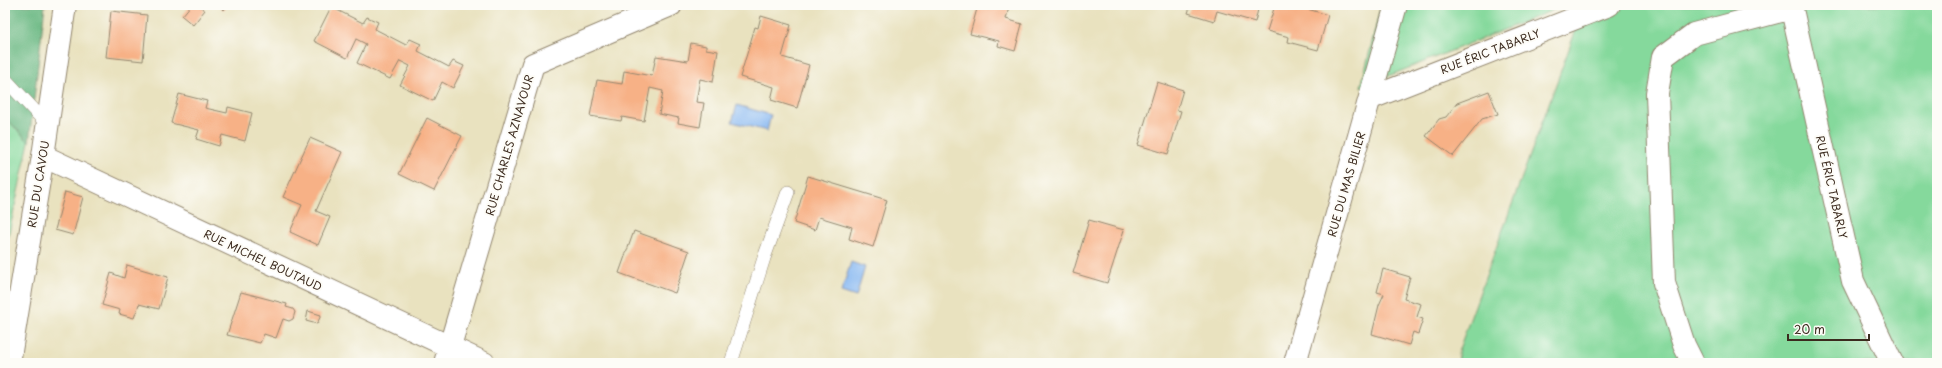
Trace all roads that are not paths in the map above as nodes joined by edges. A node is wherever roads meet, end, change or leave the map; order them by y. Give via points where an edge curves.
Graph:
1 (65, 5) edge
2 (671, 5) edge
3 (1396, 5) edge
4 (1609, 5) edge
5 (1792, 7) edge
6 (5, 79) edge
7 (1371, 98) junction
8 (48, 125) junction
9 (43, 156) junction
10 (788, 192) dead end
11 (447, 355) edge
12 (9, 363) edge
13 (484, 363) edge
14 (731, 363) edge
15 (1295, 363) edge
16 (1693, 363) edge
17 (1892, 363) edge

1 - 8 street, RUE DU CAVOU
2 - 11 street, RUE CHARLES AZNAVOUR via 533,64
3 - 7 street, RUE DU MAS BILIER
4 - 7 street, RUE ÉRIC TABARLY
5 - 16 street via 1694,34 1663,57 1657,93 1664,283 1684,345
5 - 17 street, RUE ÉRIC TABARLY via 1853,281
6 - 8 lane
7 - 15 street, RUE DU MAS BILIER
8 - 9 street, RUE DU CAVOU
9 - 11 street, RUE MICHEL BOUTAUD
9 - 12 street, RUE DU CAVOU
10 - 14 lane
11 - 13 street, RUE MICHEL BOUTAUD

